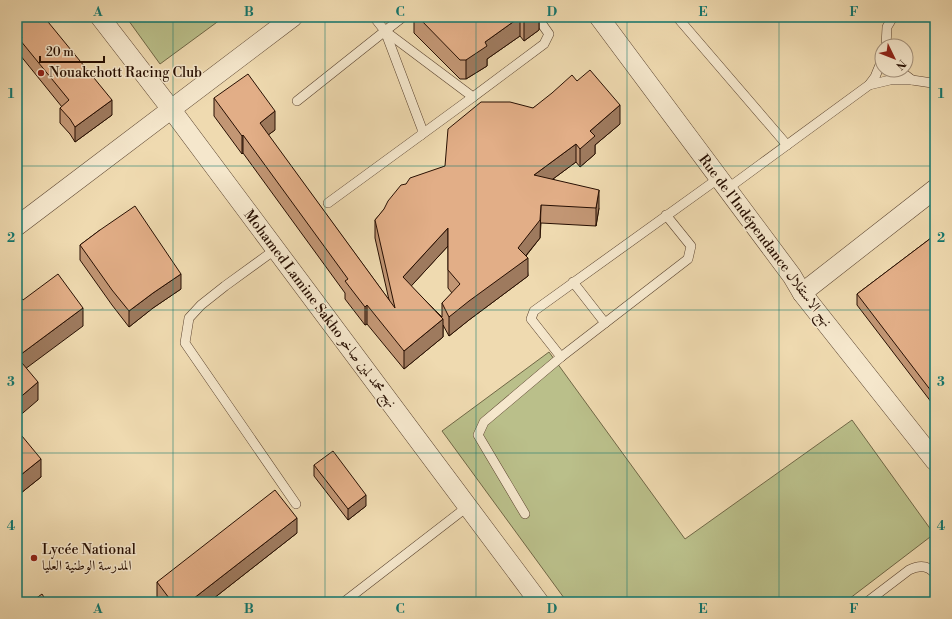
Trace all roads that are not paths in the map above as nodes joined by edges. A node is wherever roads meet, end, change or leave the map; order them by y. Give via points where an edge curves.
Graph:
1 (100, 17) edge
2 (293, 17) edge
3 (374, 17) edge
4 (404, 17) edge
5 (536, 17) edge
6 (600, 17) edge
7 (677, 17) edge
8 (893, 17) edge
9 (385, 30) junction
10 (886, 38) edge
11 (874, 78) edge
12 (910, 78) edge
13 (912, 80) junction
14 (935, 82) edge
15 (869, 85) junction
16 (473, 97) junction
17 (297, 101) dead end
18 (171, 109) junction
19 (421, 135) junction
20 (787, 145) junction
21 (723, 183) junction
22 (935, 189) edge
23 (328, 203) dead end
24 (666, 215) junction
25 (17, 226) edge
26 (276, 249) junction
27 (573, 282) junction
28 (802, 293) junction
29 (605, 323) junction
30 (561, 356) junction
31 (935, 461) edge
32 (296, 504) dead end
33 (467, 506) junction
34 (525, 514) dead end
35 (935, 574) edge
36 (344, 602) edge
37 (539, 602) edge
38 (867, 602) edge

1 - 18 street, Mohamed Lamine Sakho نهج محمد لمين صاخو
2 - 18 street
3 - 9 lane
4 - 9 lane
5 - 16 lane via 549,34 544,44
6 - 21 street, Rue de l'Indépendance نهج الاستقلال
7 - 20 lane
8 - 10 lane via 887,27
9 - 16 lane
9 - 17 lane
9 - 19 lane via 422,128
11 - 15 lane
12 - 13 lane
13 - 14 lane
13 - 15 lane via 890,80
15 - 20 lane
16 - 19 lane
18 - 25 street
18 - 26 street, Mohamed Lamine Sakho نهج محمد لمين صاخو
19 - 23 lane
20 - 21 lane via 762,164
21 - 24 lane
21 - 28 street, Rue de l'Indépendance نهج الاستقلال
22 - 28 street
24 - 27 lane
24 - 29 lane via 691,246 688,259
26 - 32 lane via 225,286 188,318 185,342
26 - 33 street, Mohamed Lamine Sakho نهج محمد لمين صاخو
27 - 29 lane
27 - 30 lane via 534,311 531,319
28 - 31 street, Rue de l'Indépendance نهج الاستقلال
29 - 30 lane
30 - 34 lane via 484,422 478,435
33 - 36 lane
33 - 37 street, Mohamed Lamine Sakho نهج محمد لمين صاخو
35 - 38 lane via 927,567 915,567

